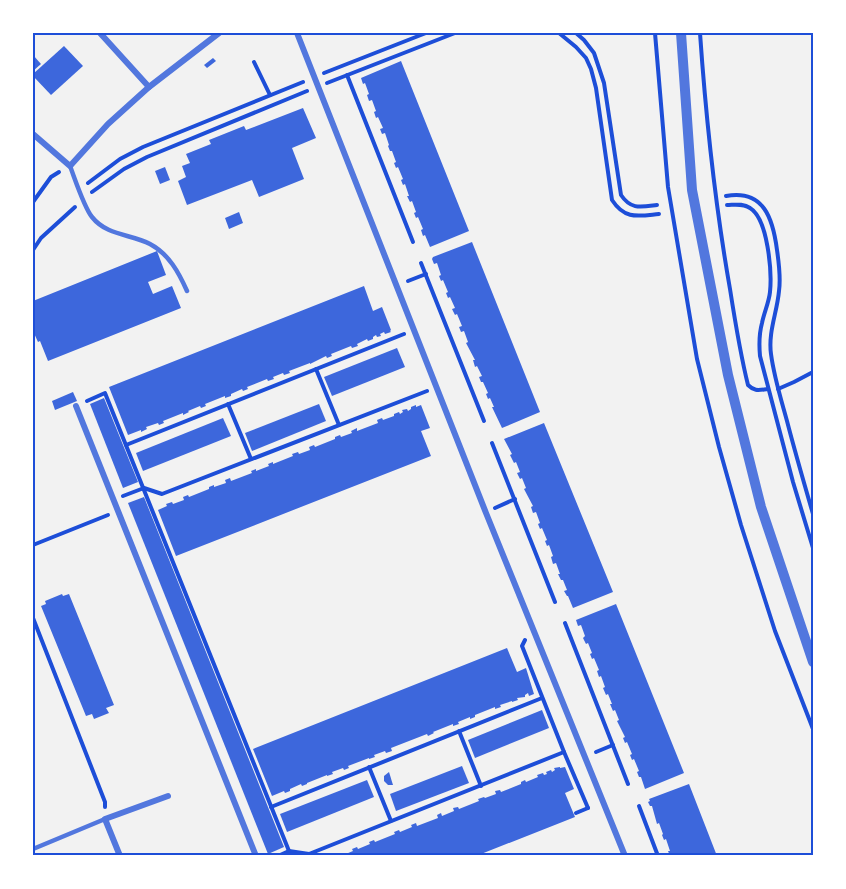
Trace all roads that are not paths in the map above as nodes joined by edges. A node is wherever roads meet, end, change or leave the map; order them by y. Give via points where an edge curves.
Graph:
1 (100, 33) edge
2 (219, 33) edge
3 (297, 33) edge
4 (681, 33) edge
5 (149, 87) junction
6 (33, 134) edge
7 (70, 166) junction
8 (187, 291) dead end
9 (76, 406) road end
10 (813, 662) edge
11 (168, 796) dead end
12 (105, 819) junction
13 (33, 849) edge
14 (120, 856) edge
15 (256, 856) edge
16 (625, 856) edge

1 - 5 street
2 - 5 street
3 - 16 street
4 - 10 street via 692,190 728,375 761,507
5 - 7 street
6 - 7 street
7 - 8 lane via 92,217 103,227 150,244 165,254
9 - 15 street
11 - 12 street
12 - 13 lane
12 - 14 street

